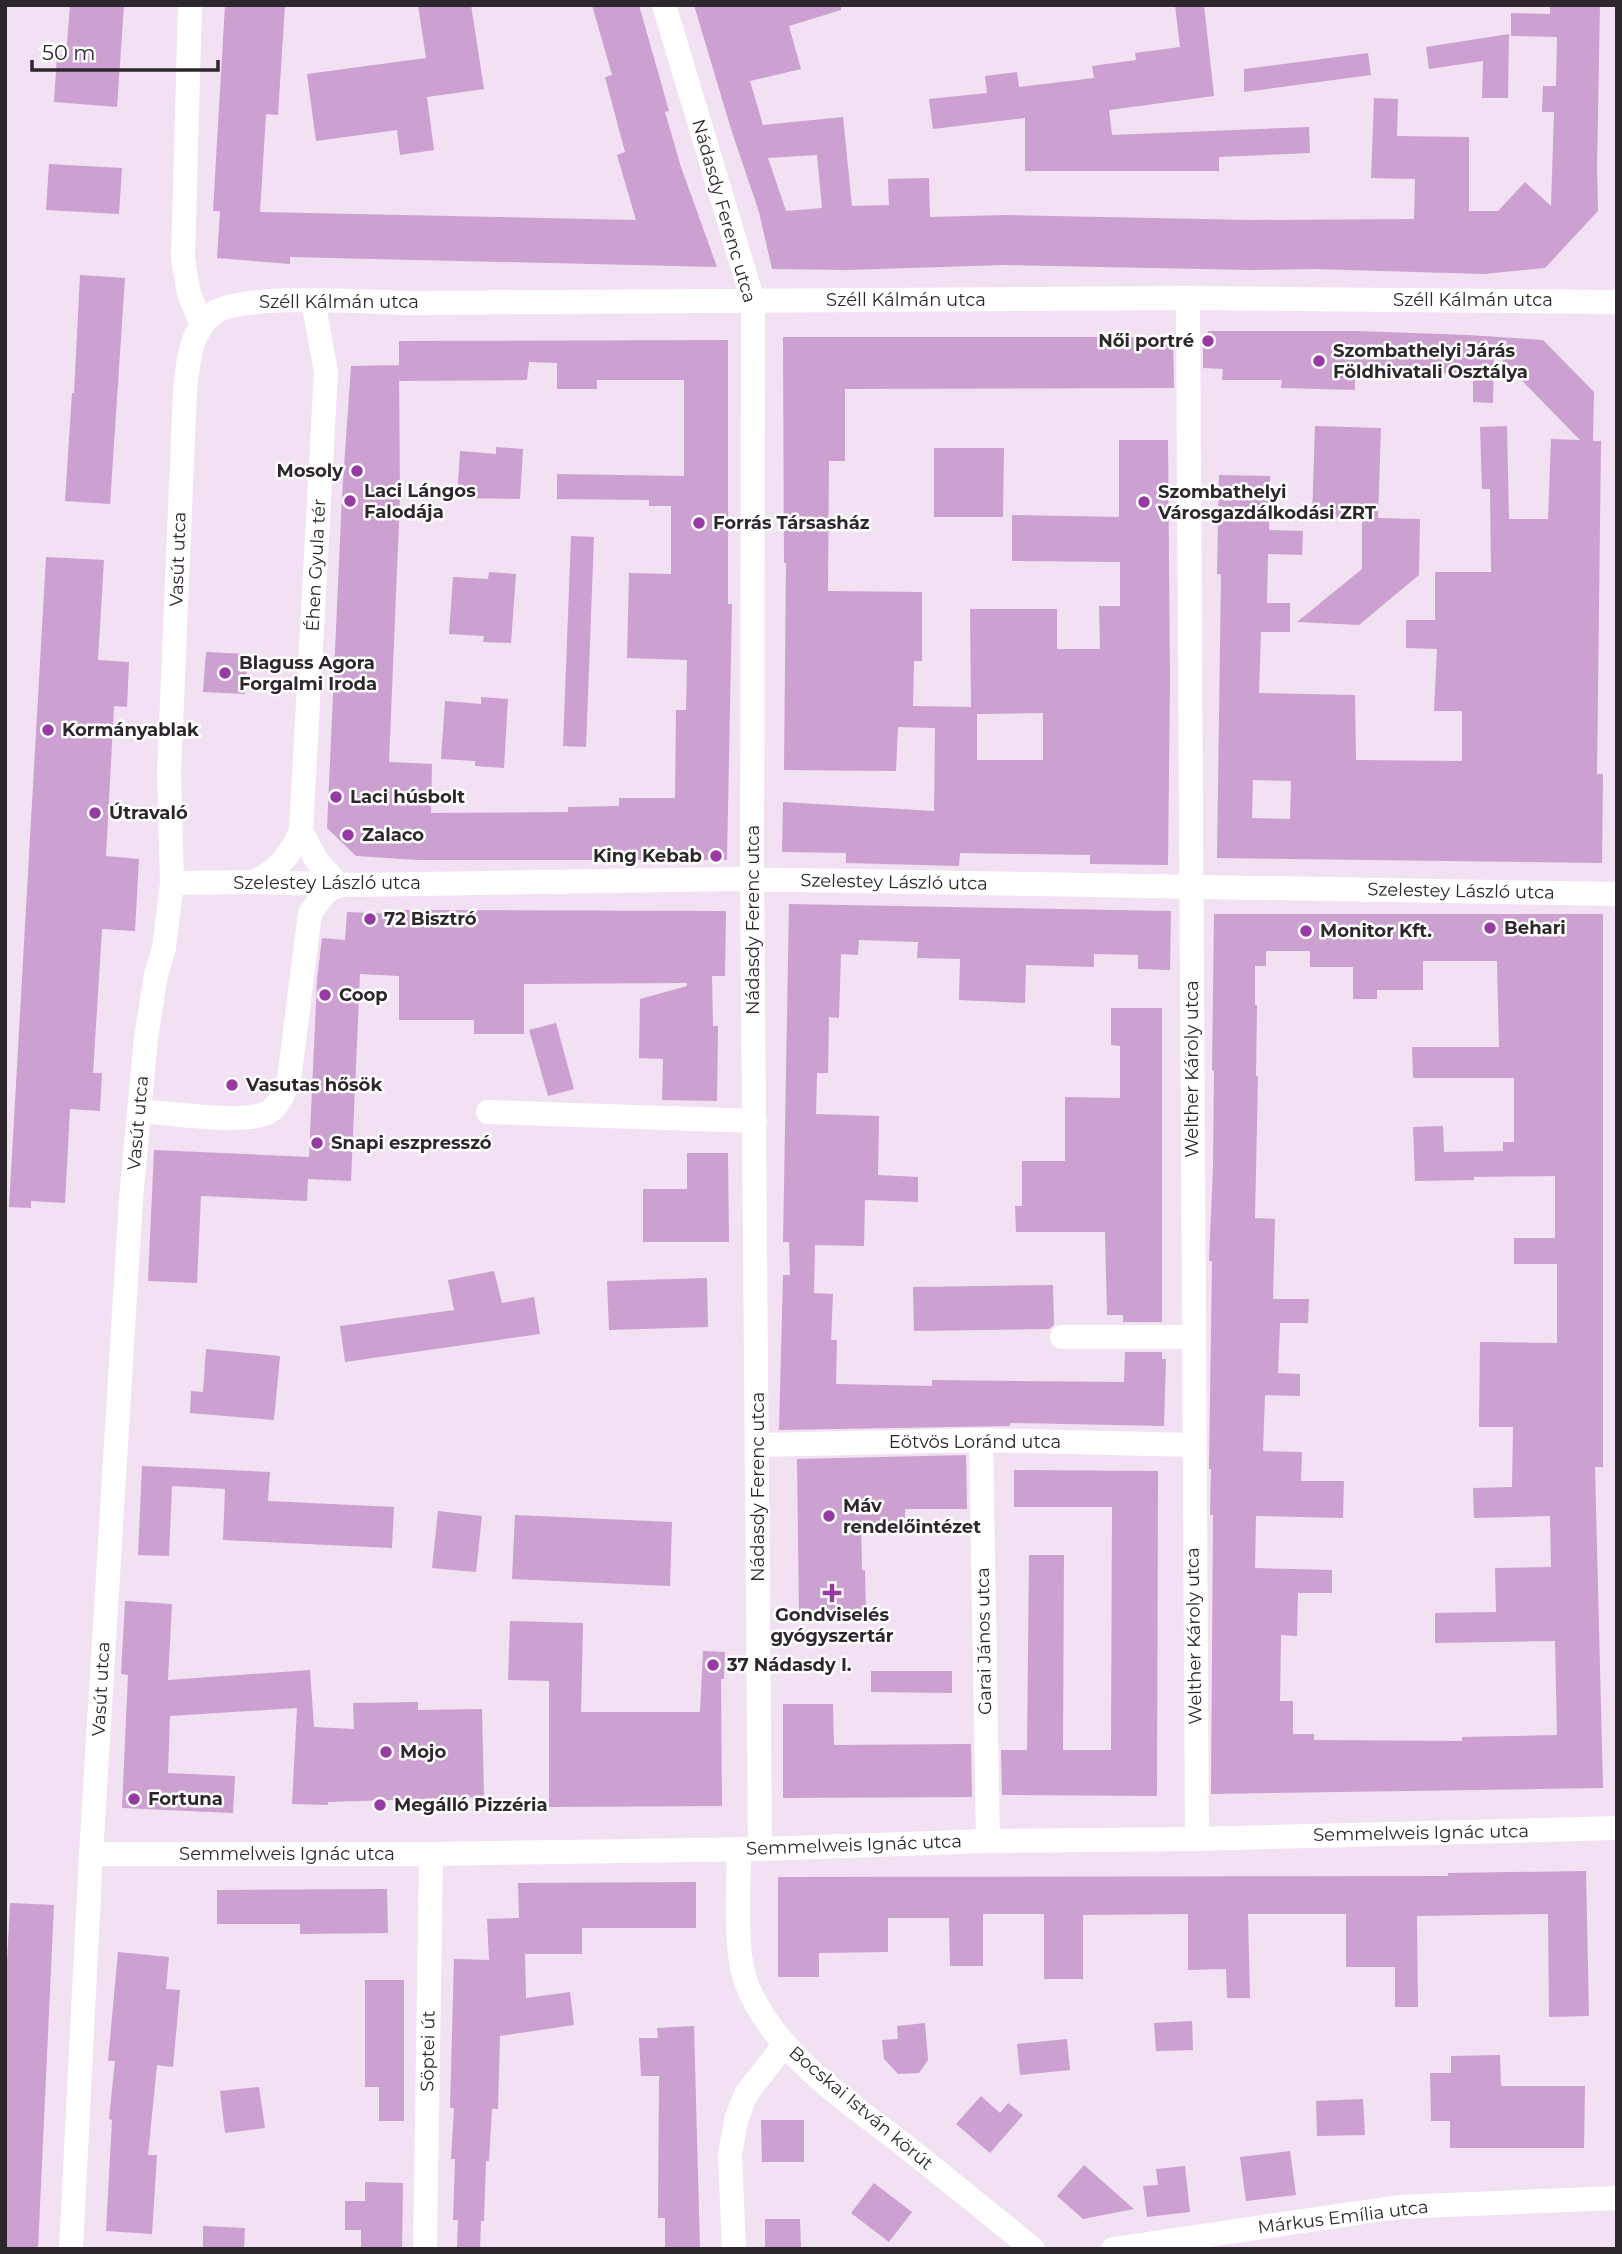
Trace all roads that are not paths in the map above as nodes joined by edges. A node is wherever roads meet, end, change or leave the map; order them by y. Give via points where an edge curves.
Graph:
1 (190, 5) edge
2 (664, 5) edge
3 (1188, 298) junction
4 (313, 301) junction
5 (753, 301) junction
6 (1617, 302) edge
7 (202, 325) junction
8 (301, 831) junction
9 (752, 879) junction
10 (254, 882) junction
11 (172, 883) junction
12 (339, 884) junction
13 (1192, 887) junction
14 (1617, 894) edge
15 (139, 1111) junction
16 (488, 1112) dead end
17 (755, 1121) junction
18 (1062, 1337) dead end
19 (1192, 1337) junction
20 (981, 1440) junction
21 (758, 1445) junction
22 (1192, 1445) junction
23 (1617, 1828) edge
24 (1197, 1839) junction
25 (988, 1841) junction
26 (750, 1849) junction
27 (91, 1854) junction
28 (431, 1854) junction
29 (785, 2044) junction
30 (1617, 2198) edge
31 (71, 2249) edge
32 (425, 2249) edge
33 (734, 2249) edge
34 (1033, 2249) edge
35 (1112, 2249) edge

1 - 7 street via 183,258 189,294
2 - 5 street, Nádasdy Ferenc utca
3 - 5 street, Széll Kálmán utca
3 - 6 street, Széll Kálmán utca
3 - 13 street, Welther Károly utca
4 - 5 street, Széll Kálmán utca
4 - 7 street, Széll Kálmán utca via 230,305 214,312
4 - 8 street, Éhen Gyula tér via 326,372
5 - 9 street, Nádasdy Ferenc utca
7 - 11 street, Vasút utca via 192,344 185,391 169,760
8 - 10 street, Éhen Gyula tér via 277,869
8 - 12 street via 317,861
9 - 12 street, Szelestey László utca
9 - 13 street, Szelestey László utca
9 - 17 street, Nádasdy Ferenc utca
10 - 11 street, Szelestey László utca
10 - 12 street, Szelestey László utca
11 - 15 street, Vasút utca via 149,1017
12 - 15 street via 326,892 310,913 289,1080 280,1101 268,1112 248,1119
13 - 14 street, Szelestey László utca
13 - 19 street, Welther Károly utca
15 - 27 street, Vasút utca
16 - 17 street
17 - 21 street, Nádasdy Ferenc utca
18 - 19 street
19 - 22 street, Welther Károly utca
20 - 21 street, Eötvös Loránd utca
20 - 22 street, Eötvös Loránd utca
20 - 25 street, Garai János utca
21 - 26 street, Nádasdy Ferenc utca
22 - 24 street, Welther Károly utca
23 - 24 street, Semmelweis Ignác utca
24 - 25 street, Semmelweis Ignác utca
25 - 26 street, Semmelweis Ignác utca
26 - 28 street, Semmelweis Ignác utca
26 - 29 street, Bocskai István körút via 739,1940 744,1979 758,2010
27 - 28 street, Semmelweis Ignác utca
27 - 31 street, Vasút utca
28 - 32 street, Söptei út
29 - 33 street via 746,2094 736,2120 730,2154
29 - 34 street, Bocskai István körút via 831,2087
30 - 35 street, Márkus Emília utca via 1398,2207

